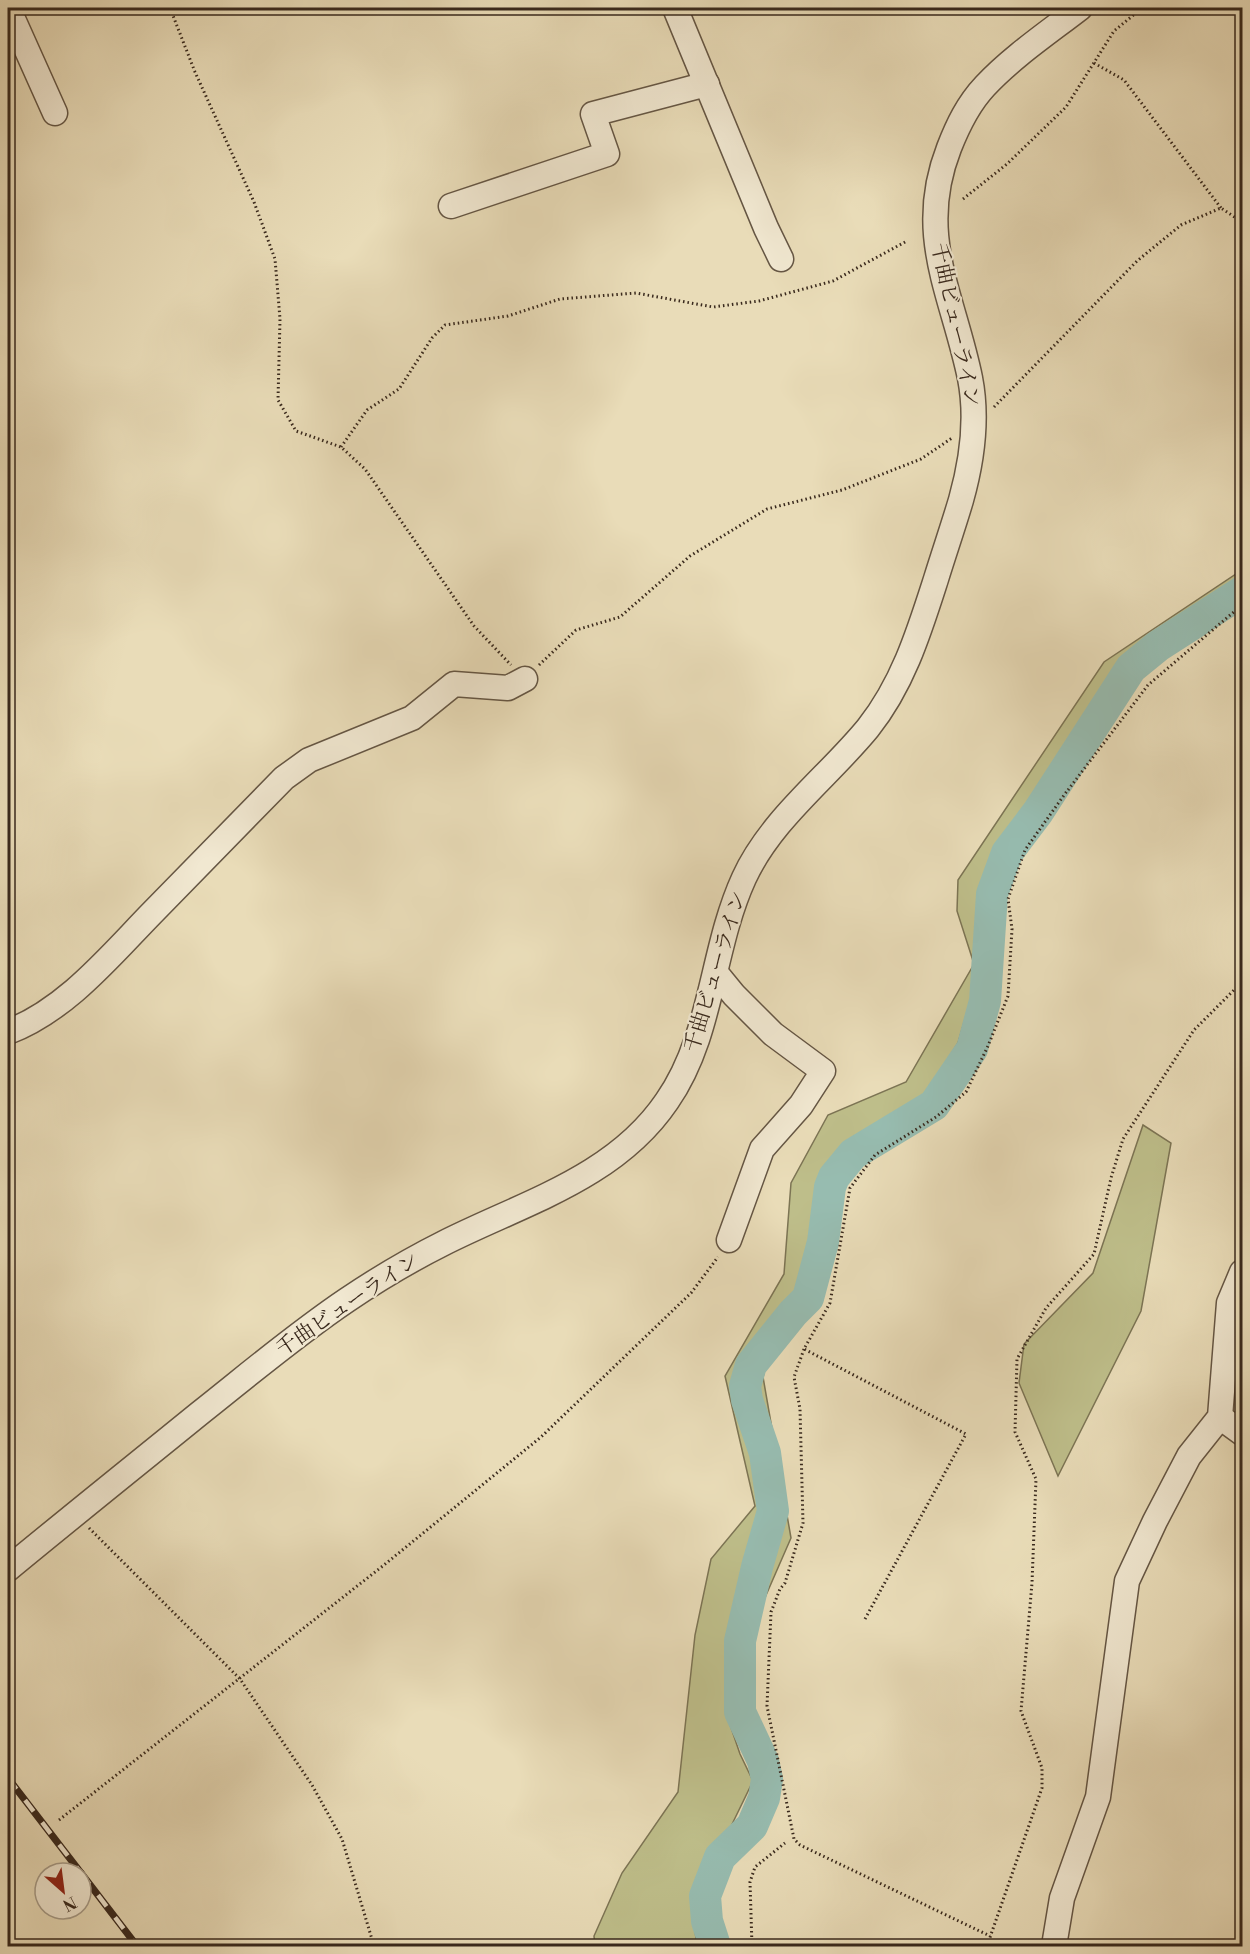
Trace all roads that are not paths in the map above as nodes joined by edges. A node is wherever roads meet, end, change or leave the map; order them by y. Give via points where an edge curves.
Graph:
1 (8, 8) edge
2 (675, 8) edge
3 (1080, 8) edge
4 (707, 84) junction
5 (55, 113) dead end
6 (451, 206) dead end
7 (781, 259) dead end
8 (525, 679) road end
9 (716, 973) junction
10 (8, 1032) edge
11 (729, 1240) road end
12 (1242, 1272) edge
13 (1220, 1416) junction
14 (1242, 1433) edge
15 (8, 1569) edge
16 (1054, 1947) edge

1 - 5 street
2 - 4 street
3 - 9 street, 千曲ビューライン via 986,85 966,111 939,173 934,202 936,249 970,381 974,423 961,498 918,637 903,672 866,730 759,852 731,913
4 - 6 street via 593,114 607,154
4 - 7 street
8 - 10 street via 508,688 454,684 412,718 309,760 284,778 98,968 53,1008
9 - 11 street via 773,1034 823,1071 801,1105 762,1149
9 - 15 street, 千曲ビューライン via 689,1064 666,1103 612,1159 574,1182 391,1271 343,1303 282,1347
12 - 13 street via 1229,1303
13 - 14 street
13 - 16 street via 1189,1456 1127,1581 1098,1797 1062,1898

